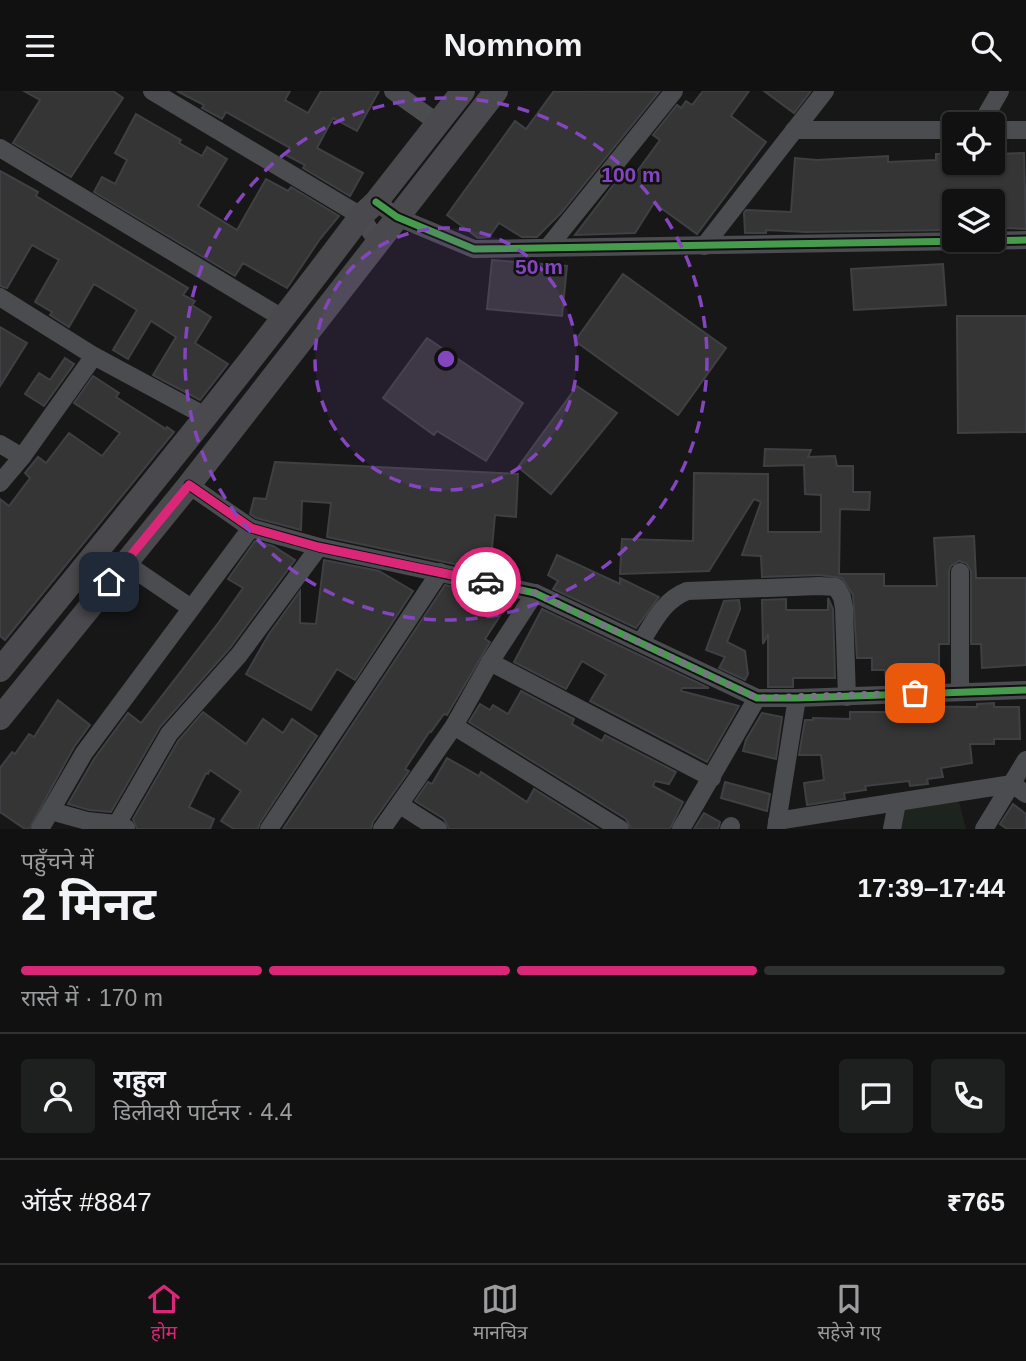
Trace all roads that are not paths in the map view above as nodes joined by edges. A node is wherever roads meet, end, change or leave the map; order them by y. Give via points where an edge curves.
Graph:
1 (152, 91) edge
2 (393, 91) edge
3 (463, 91) edge
4 (496, 91) edge
5 (674, 91) edge
6 (825, 91) edge
7 (1000, 91) edge
8 (988, 112) edge
9 (438, 123) junction
10 (794, 130) junction
11 (942, 130) edge
12 (1005, 130) edge
13 (1026, 130) edge
14 (0, 148) edge
15 (368, 209) junction
16 (397, 217) junction
17 (1026, 240) edge
18 (377, 242) junction
19 (549, 246) junction
20 (704, 246) junction
21 (0, 297) edge
22 (284, 319) junction
23 (94, 356) junction
24 (207, 417) junction
25 (0, 444) edge
26 (22, 457) junction
27 (0, 483) edge
28 (189, 485) junction
29 (251, 528) junction
30 (318, 547) junction
31 (125, 563) junction
32 (440, 572) junction
33 (960, 572) dead end
34 (535, 593) junction
35 (191, 608) junction
36 (641, 642) junction
37 (489, 662) junction
38 (0, 670) edge
39 (1026, 690) edge
40 (960, 691) junction
41 (847, 697) junction
42 (757, 698) junction
43 (797, 698) junction
44 (0, 718) edge
45 (454, 726) junction
46 (1026, 760) edge
47 (712, 778) junction
48 (1019, 789) edge
49 (897, 803) junction
50 (400, 805) junction
51 (51, 811) junction
52 (777, 825) edge
53 (122, 827) edge
54 (40, 829) edge
55 (269, 829) edge
56 (382, 829) edge
57 (438, 829) edge
58 (620, 829) edge
59 (681, 829) edge
60 (892, 829) edge
61 (984, 829) edge

1 - 15 street
2 - 9 street
3 - 9 main road
4 - 16 main road
5 - 19 street
6 - 10 street
7 - 8 street
9 - 15 main road
10 - 11 street
10 - 20 street
12 - 13 street
14 - 22 street
15 - 16 street
15 - 18 street
15 - 22 main road
16 - 18 main road
16 - 19 street via 474,249
17 - 20 street
18 - 28 main road
19 - 20 street
21 - 23 street
22 - 24 main road
23 - 24 street
23 - 26 street
24 - 38 main road
25 - 26 street
26 - 27 street
28 - 29 street
28 - 31 main road
29 - 30 street
29 - 35 street
30 - 32 street
30 - 53 street via 239,655 169,734
31 - 35 street
31 - 44 main road
32 - 34 street
32 - 55 street
33 - 40 street
34 - 36 street
34 - 37 street
35 - 51 street via 85,753
36 - 41 street via 666,603 687,590 836,587 844,608
36 - 42 street
37 - 45 street
37 - 47 street
39 - 40 street
40 - 41 street
41 - 43 street
42 - 43 street
42 - 47 street
43 - 52 street
45 - 50 street
45 - 58 street
46 - 48 street
47 - 59 street
48 - 49 street
48 - 61 street
49 - 52 street
49 - 60 street
50 - 56 street
50 - 57 street
51 - 53 street
51 - 54 street

